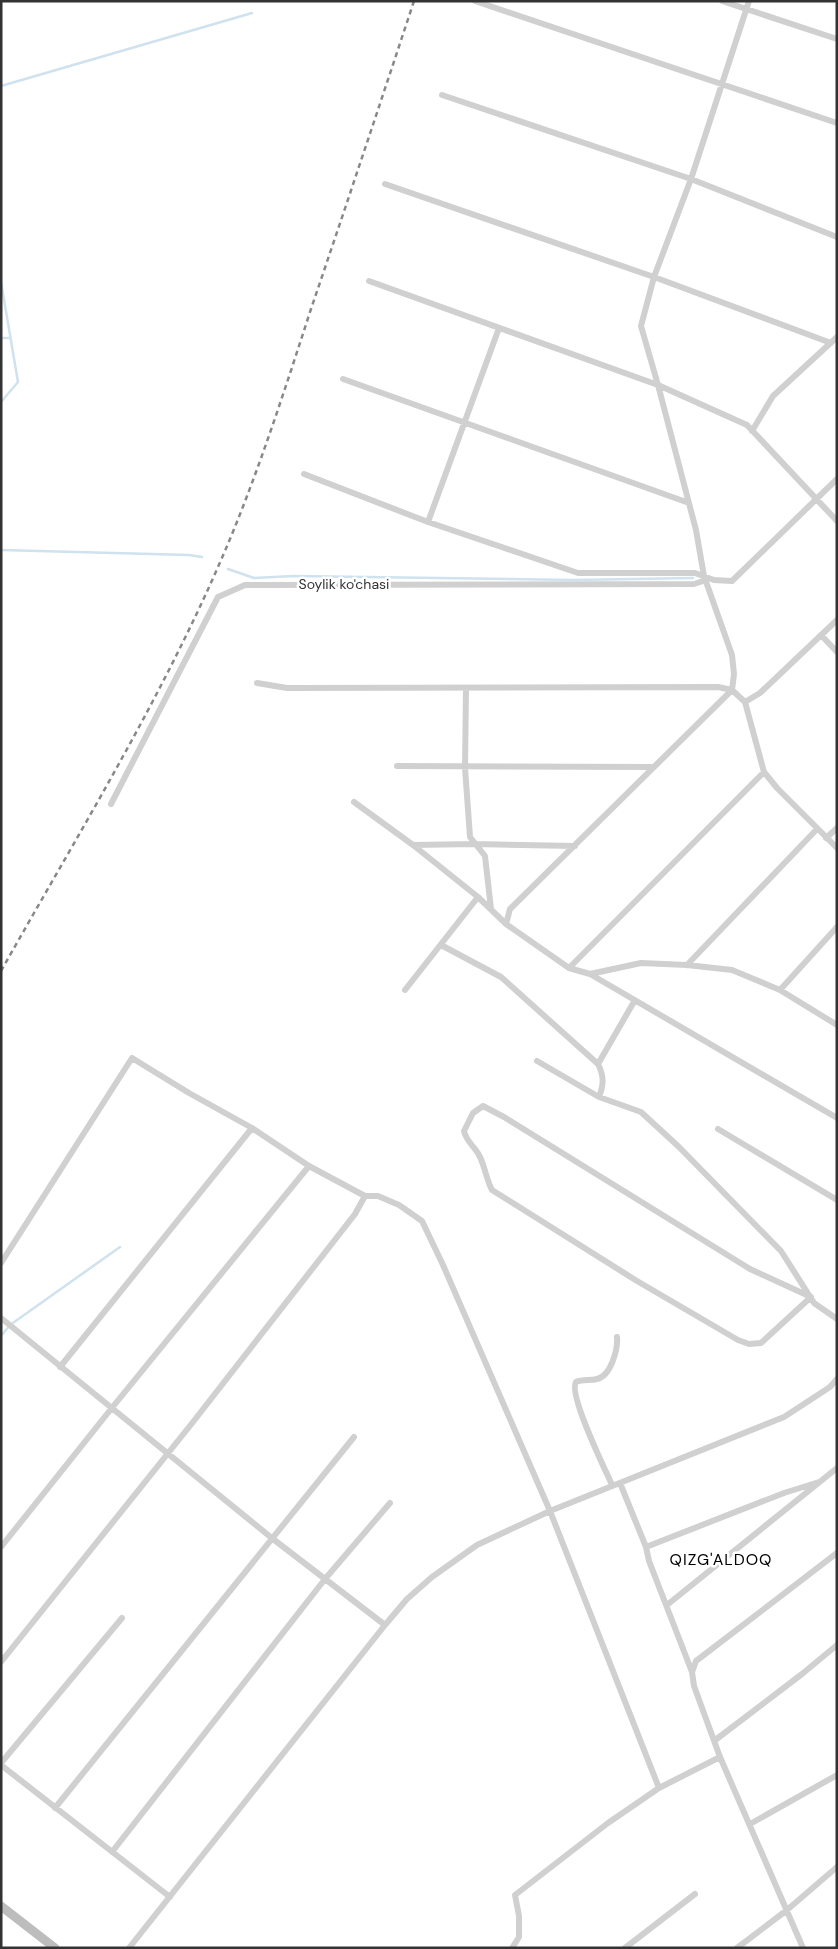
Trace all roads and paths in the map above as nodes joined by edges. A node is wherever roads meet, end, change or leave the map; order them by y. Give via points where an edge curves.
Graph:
1 (475, 1) edge
2 (722, 1) edge
3 (749, 1) edge
4 (747, 10) junction
5 (837, 39) edge
6 (722, 84) junction
7 (442, 95) dead end
8 (837, 123) edge
9 (691, 179) junction
10 (385, 184) dead end
11 (837, 237) edge
12 (654, 278) junction
13 (369, 281) dead end
14 (499, 328) junction
15 (837, 337) edge
16 (831, 343) junction
17 (343, 379) dead end
18 (658, 385) junction
19 (464, 422) junction
20 (752, 431) junction
21 (304, 474) dead end
22 (837, 479) edge
23 (816, 499) junction
24 (689, 503) junction
25 (837, 521) edge
26 (428, 522) junction
27 (578, 573) junction
28 (705, 578) junction
29 (578, 583) junction
30 (837, 620) edge
31 (820, 635) junction
32 (837, 652) edge
33 (257, 683) dead end
34 (466, 688) junction
35 (732, 690) junction
36 (745, 702) junction
37 (397, 766) dead end
38 (654, 767) junction
39 (465, 768) junction
40 (764, 772) junction
41 (354, 802) dead end
42 (111, 804) dead end
43 (837, 828) edge
44 (817, 829) junction
45 (826, 838) junction
46 (475, 844) junction
47 (413, 845) junction
48 (575, 846) junction
49 (837, 848) edge
50 (478, 898) junction
51 (491, 909) junction
52 (506, 924) junction
53 (837, 927) edge
54 (441, 944) junction
55 (687, 965) junction
56 (569, 968) junction
57 (590, 974) junction
58 (405, 990) dead end
59 (780, 990) junction
60 (635, 1000) junction
61 (837, 1025) edge
62 (537, 1061) dead end
63 (598, 1064) junction
64 (599, 1097) junction
65 (837, 1118) edge
66 (252, 1128) junction
67 (718, 1129) dead end
68 (309, 1166) junction
69 (364, 1196) junction
70 (837, 1200) edge
71 (1, 1263) edge
72 (811, 1297) junction
73 (1, 1318) edge
74 (837, 1319) edge
75 (617, 1337) dead end
76 (60, 1367) junction
77 (837, 1379) edge
78 (111, 1409) junction
79 (354, 1437) dead end
80 (167, 1452) junction
81 (837, 1468) edge
82 (620, 1482) junction
83 (819, 1482) junction
84 (612, 1485) junction
85 (390, 1503) dead end
86 (550, 1511) junction
87 (273, 1539) junction
88 (1, 1547) edge
89 (646, 1547) junction
90 (837, 1553) edge
91 (324, 1579) junction
92 (667, 1605) junction
93 (122, 1618) dead end
94 (384, 1625) junction
95 (837, 1645) edge
96 (1, 1662) edge
97 (692, 1672) junction
98 (714, 1741) junction
99 (720, 1757) junction
100 (1, 1764) edge
101 (837, 1775) edge
102 (659, 1788) junction
103 (55, 1808) junction
104 (750, 1824) junction
105 (112, 1852) junction
106 (837, 1867) edge
107 (695, 1894) dead end
108 (170, 1897) junction
109 (1, 1906) edge
110 (787, 1910) junction
111 (55, 1948) edge
112 (129, 1948) edge
113 (512, 1948) edge
114 (625, 1948) edge
115 (737, 1948) edge
116 (803, 1948) edge

1 - 6 street
2 - 4 street
3 - 4 street
4 - 5 street
4 - 6 street
6 - 8 street
6 - 9 street
7 - 9 street
9 - 11 street
9 - 12 street
10 - 12 street
12 - 16 street
12 - 18 street via 640,326
13 - 14 street
14 - 18 street
14 - 19 street
15 - 16 street
16 - 20 street via 773,396
17 - 19 street
18 - 20 street via 747,425
18 - 24 street
19 - 24 street
19 - 26 street
20 - 23 street
21 - 26 street
22 - 23 street
23 - 25 street
23 - 28 street via 732,581
24 - 28 street
26 - 27 street
27 - 28 street via 695,573
27 - 29 street
28 - 29 street, Soylik ko'chasi via 694,584
28 - 35 street via 732,655
29 - 42 street, Soylik ko'chasi via 245,585 218,597
30 - 31 street
31 - 32 street
31 - 36 street via 760,693
33 - 34 street via 287,688
34 - 35 street via 718,687
34 - 39 street
35 - 36 street
35 - 38 street
36 - 40 street
37 - 39 street
38 - 39 street
38 - 48 street
39 - 46 street via 470,837
40 - 44 street
40 - 56 street
41 - 47 street
43 - 45 street
44 - 45 street
44 - 55 street
45 - 49 street
46 - 47 street
46 - 48 street
46 - 51 street via 486,856
47 - 50 street
48 - 52 street via 510,909
50 - 51 street
50 - 54 street
51 - 52 street
52 - 56 street
53 - 59 street
54 - 58 street
54 - 63 street via 502,977
55 - 57 street via 641,963
55 - 59 street via 732,970
56 - 57 street
57 - 60 street
59 - 61 street
60 - 63 street
60 - 65 street
62 - 64 street
63 - 64 street via 603,1074
64 - 72 street via 640,1112 679,1147 781,1251
66 - 68 street
66 - 71 street via 132,1058
66 - 76 street
67 - 70 street
68 - 69 street
68 - 78 street
69 - 80 street via 355,1214
69 - 86 street via 378,1196 399,1205 422,1221
72 - 72 street via 762,1342 749,1344 738,1340 492,1190 479,1155 466,1137 464,1131 468,1122 473,1113 483,1106 490,1109 750,1269
72 - 74 street via 814,1303
73 - 76 street
75 - 84 street via 615,1358 604,1375 574,1384 583,1419
76 - 78 street
77 - 82 street via 784,1417
78 - 80 street
78 - 88 street
79 - 87 street
80 - 87 street
80 - 96 street
81 - 83 street
82 - 84 street
82 - 89 street
83 - 89 street
83 - 92 street
84 - 86 street
85 - 91 street
86 - 94 street via 477,1545 432,1577
86 - 102 street
87 - 91 street
87 - 103 street
89 - 92 street
90 - 97 street via 696,1661
91 - 94 street
91 - 105 street
92 - 97 street
93 - 100 street
94 - 108 street
95 - 98 street
97 - 98 street
98 - 99 street
99 - 102 street
99 - 104 street
100 - 103 street
101 - 104 street
102 - 113 street via 515,1895 519,1937
103 - 105 street
104 - 110 street
105 - 108 street
106 - 110 street
107 - 114 street
108 - 112 street
109 - 111 main road
110 - 115 street
110 - 116 street

